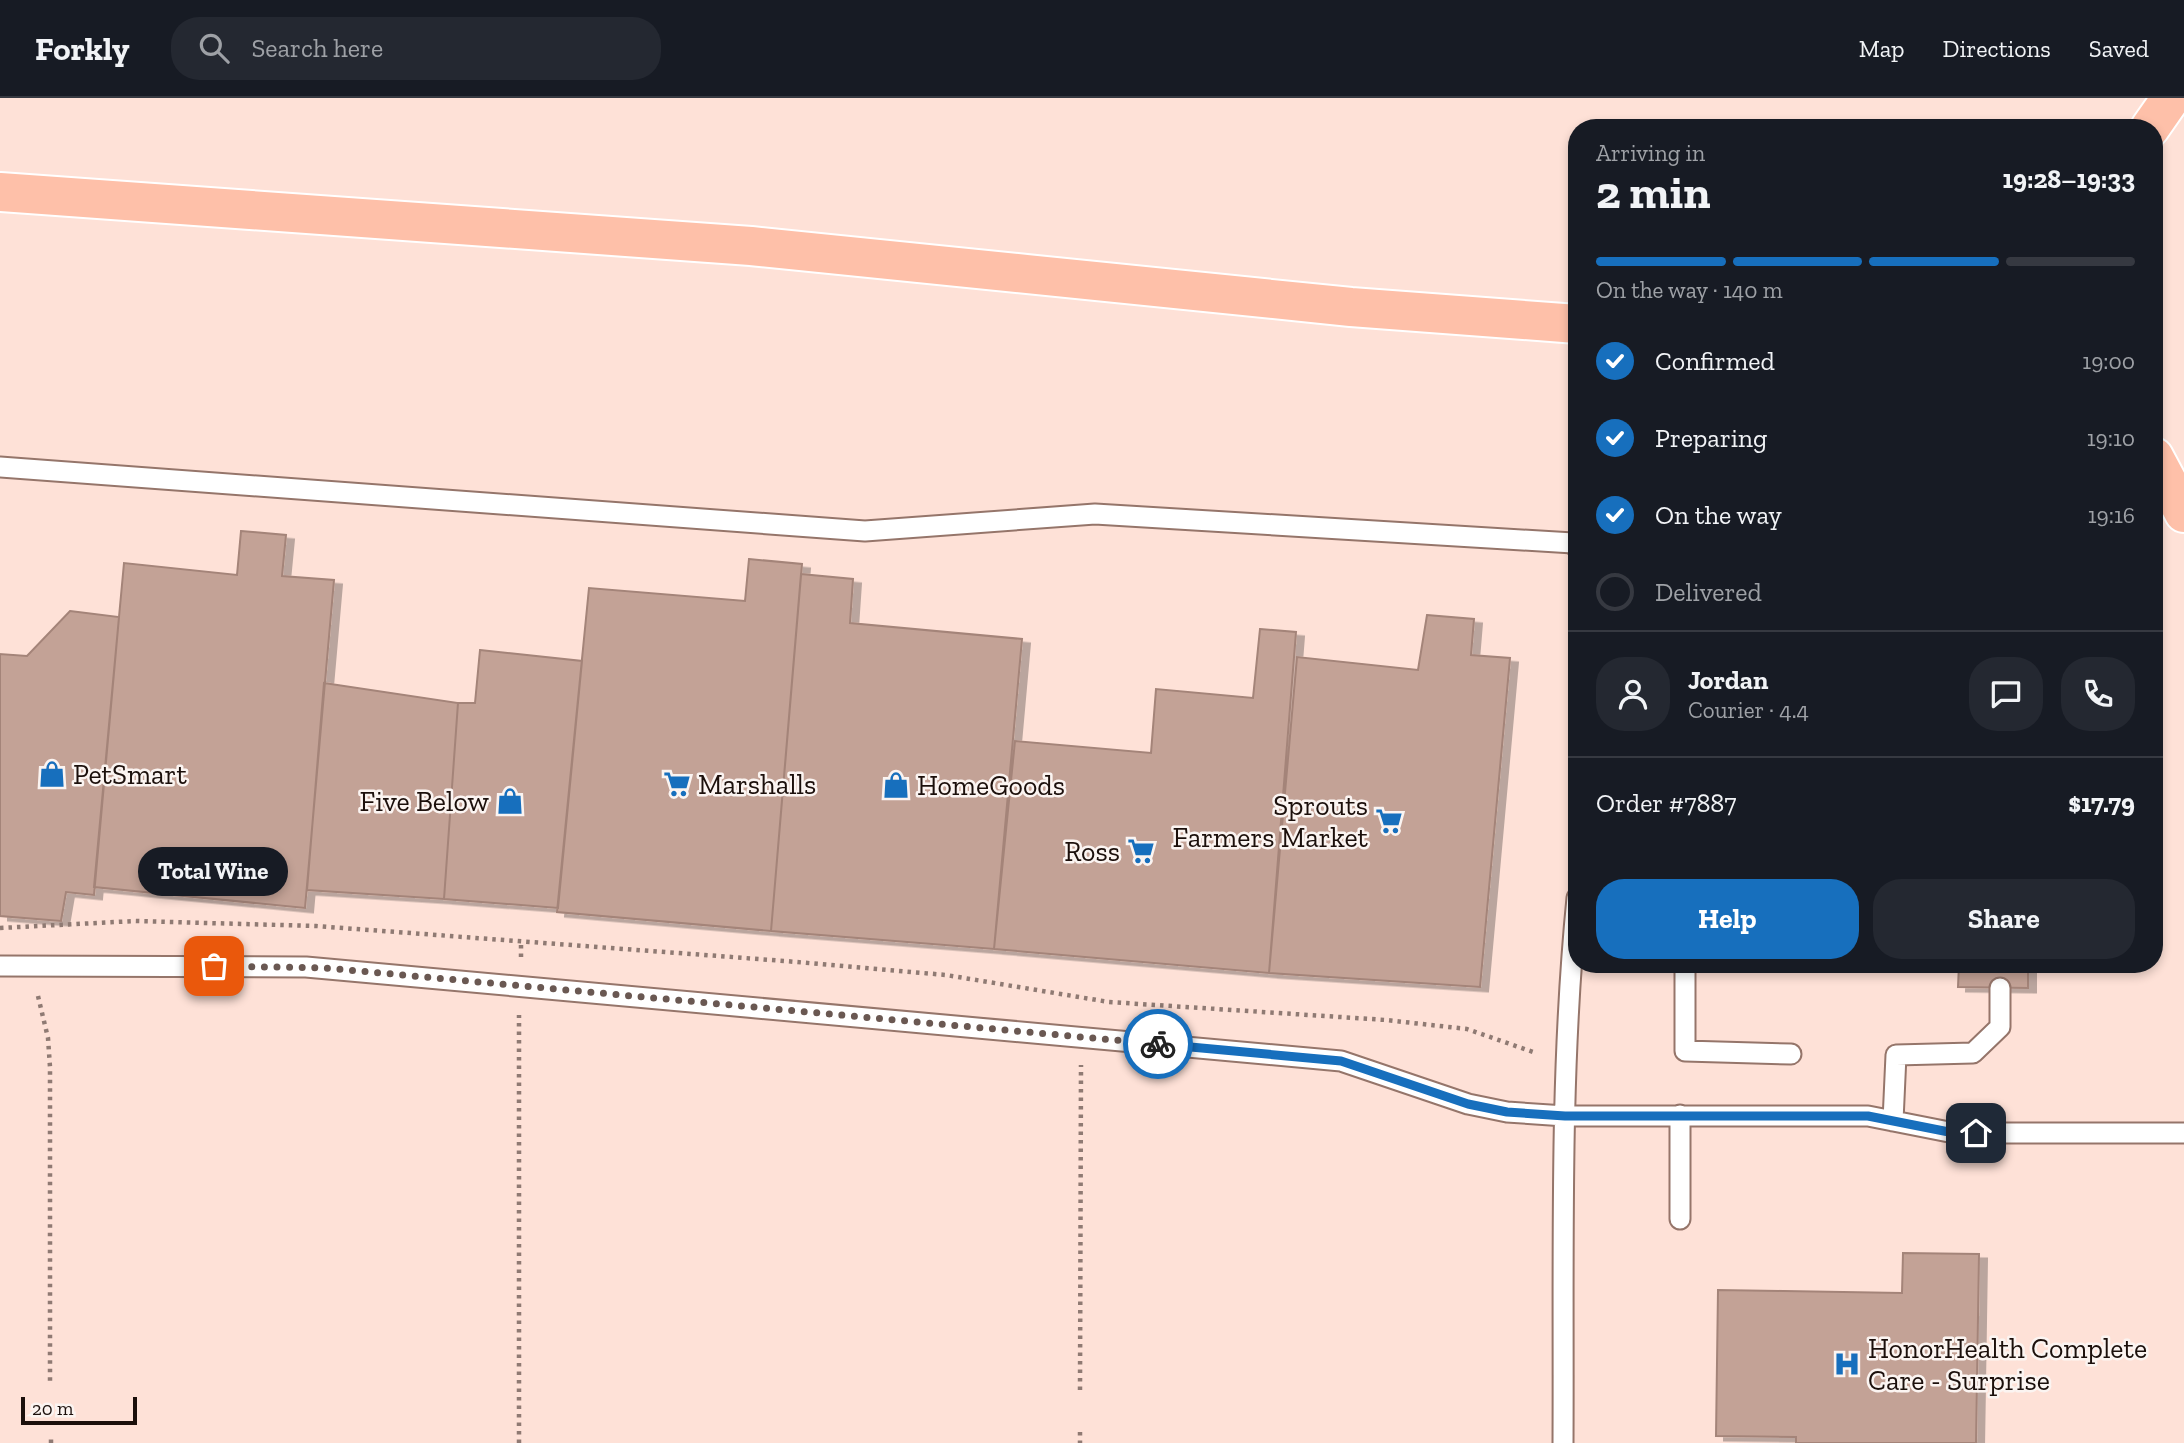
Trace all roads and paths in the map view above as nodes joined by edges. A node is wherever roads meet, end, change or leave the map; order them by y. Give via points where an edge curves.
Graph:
1 (2171, 98) edge
2 (2156, 119) edge
3 (0, 192) edge
4 (1568, 323) edge
5 (0, 467) edge
6 (2163, 474) edge
7 (2184, 513) edge
8 (1568, 543) edge
9 (0, 929) edge
10 (521, 940) junction
11 (0, 966) edge
12 (1569, 973) edge
13 (1685, 973) edge
14 (520, 986) junction
15 (2000, 988) dead end
16 (38, 992) dead end
17 (1533, 1052) dead end
18 (1791, 1054) dead end
19 (1081, 1060) dead end
20 (1679, 1115) junction
21 (1565, 1116) junction
22 (1893, 1121) junction
23 (2184, 1133) edge
24 (1679, 1219) dead end
25 (50, 1381) dead end
26 (1080, 1390) dead end
27 (1080, 1432) dead end
28 (519, 1443) edge
29 (1080, 1443) edge
30 (1563, 1443) edge

1 - 2 highway
3 - 4 highway via 764,247 1351,307
5 - 8 lane via 865,531 1095,514
6 - 7 highway
9 - 10 path via 135,921 316,926
10 - 14 path
10 - 17 path via 946,975 1109,1002 1386,1020 1467,1029
11 - 14 lane via 306,967
12 - 21 lane
13 - 18 lane via 1685,1051
14 - 21 lane via 1341,1061 1468,1104
14 - 28 path
15 - 22 lane via 2000,1027 1973,1053 1896,1055
16 - 25 path via 50,1067
19 - 26 path
20 - 21 lane
20 - 22 lane via 1852,1116
20 - 24 lane
21 - 30 lane
22 - 23 lane via 1954,1133
27 - 29 path

